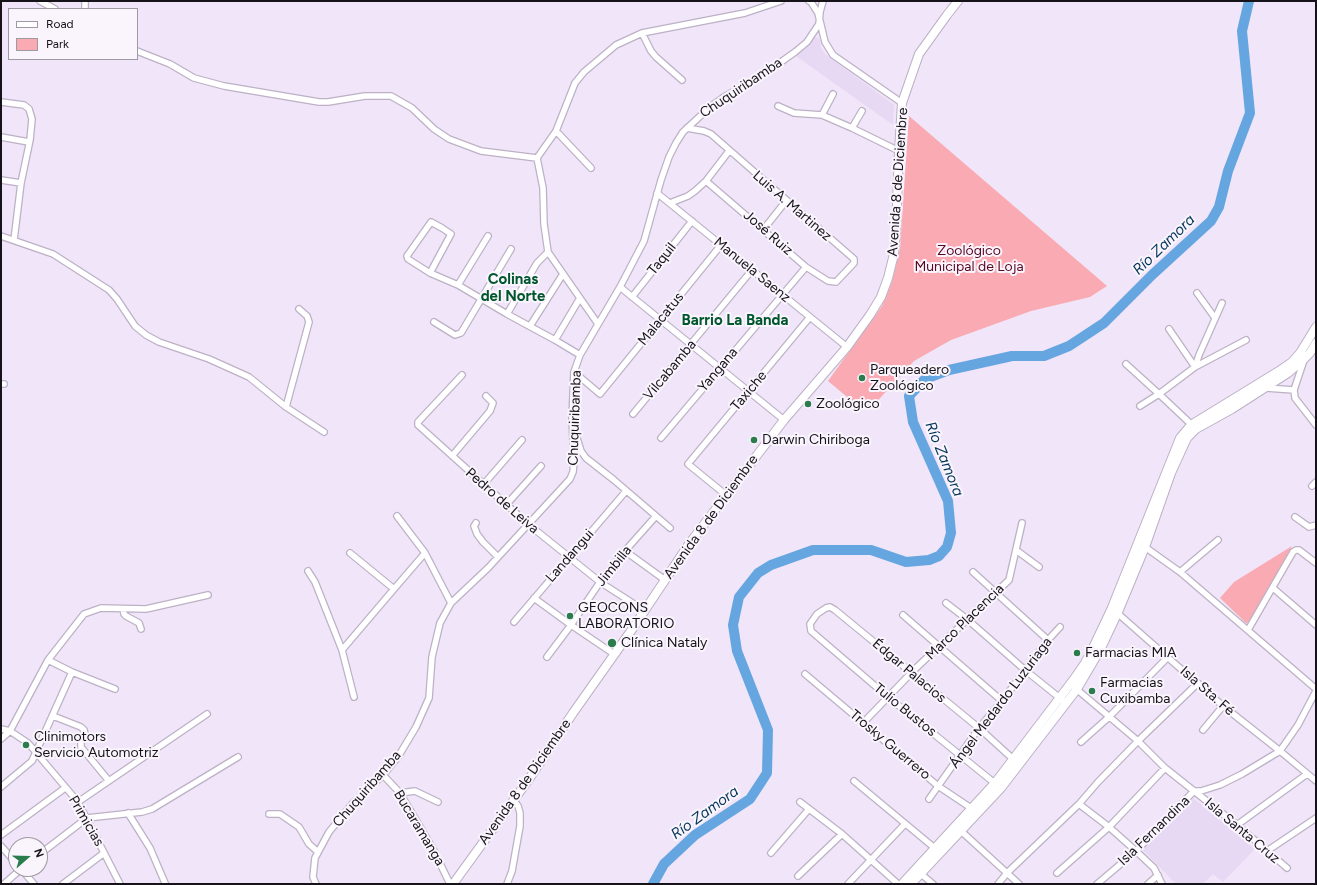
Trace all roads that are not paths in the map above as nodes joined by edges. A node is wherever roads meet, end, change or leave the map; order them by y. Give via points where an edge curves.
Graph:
1 (40, 1) edge
2 (781, 1) edge
3 (809, 1) edge
4 (823, 1) edge
5 (958, 1) edge
6 (53, 8) edge
7 (820, 24) junction
8 (642, 33) junction
9 (138, 50) edge
10 (682, 80) dead end
11 (833, 94) dead end
12 (1, 102) edge
13 (902, 103) junction
14 (778, 106) dead end
15 (862, 111) dead end
16 (822, 116) junction
17 (687, 128) junction
18 (852, 128) junction
19 (556, 132) junction
20 (1, 137) edge
21 (29, 142) junction
22 (729, 151) junction
23 (899, 151) junction
24 (537, 158) junction
25 (591, 168) dead end
26 (1, 180) edge
27 (706, 181) junction
28 (21, 183) junction
29 (657, 193) junction
30 (786, 200) junction
31 (670, 203) junction
32 (692, 221) junction
33 (763, 230) junction
34 (1, 236) edge
35 (488, 236) dead end
36 (14, 240) junction
37 (721, 245) junction
38 (511, 249) dead end
39 (548, 252) junction
40 (806, 267) junction
41 (752, 270) junction
42 (430, 272) junction
43 (563, 274) junction
44 (832, 282) joint
45 (458, 285) junction
46 (620, 287) junction
47 (1197, 293) dead end
48 (782, 295) junction
49 (632, 297) junction
50 (580, 298) junction
51 (482, 300) junction
52 (1222, 303) dead end
53 (299, 309) dead end
54 (507, 314) junction
55 (810, 317) junction
56 (1215, 318) junction
57 (660, 320) junction
58 (434, 322) dead end
59 (598, 324) junction
60 (530, 326) junction
61 (1316, 327) edge
62 (1170, 329) dead end
63 (555, 340) junction
64 (1246, 340) dead end
65 (1316, 343) edge
66 (691, 345) junction
67 (847, 347) junction
68 (580, 355) junction
69 (1302, 356) junction
70 (1126, 364) dead end
71 (1195, 367) junction
72 (720, 368) junction
73 (574, 372) junction
74 (462, 375) dead end
75 (1266, 388) junction
76 (1294, 390) junction
77 (748, 391) junction
78 (1159, 394) junction
79 (486, 396) dead end
80 (1228, 401) junction
81 (1140, 406) dead end
82 (286, 407) junction
83 (1232, 409) junction
84 (633, 414) dead end
85 (784, 420) junction
86 (1316, 425) edge
87 (573, 427) junction
88 (1194, 427) junction
89 (324, 432) dead end
90 (661, 438) dead end
91 (522, 440) dead end
92 (452, 456) junction
93 (541, 466) dead end
94 (483, 485) junction
95 (626, 490) junction
96 (726, 495) junction
97 (506, 505) junction
98 (397, 516) dead end
99 (656, 516) junction
100 (1295, 516) dead end
101 (476, 523) dead end
102 (1022, 523) dead end
103 (528, 524) junction
104 (1316, 525) edge
105 (670, 528) dead end
106 (1218, 540) dead end
107 (1145, 546) junction
108 (1016, 550) junction
109 (625, 551) junction
110 (350, 553) dead end
111 (425, 553) junction
112 (498, 557) junction
113 (569, 558) junction
114 (1316, 563) edge
115 (1039, 567) dead end
116 (308, 571) dead end
117 (973, 572) dead end
118 (1180, 572) junction
119 (665, 580) junction
120 (600, 582) junction
121 (1273, 588) junction
122 (394, 589) junction
123 (995, 593) junction
124 (208, 595) dead end
125 (534, 598) junction
126 (451, 603) junction
127 (946, 603) dead end
128 (123, 609) junction
129 (1115, 610) junction
130 (644, 611) junction
131 (903, 615) dead end
132 (968, 620) junction
133 (514, 622) dead end
134 (571, 625) junction
135 (1316, 625) edge
136 (1060, 627) dead end
137 (142, 629) dead end
138 (1248, 630) junction
139 (811, 631) joint
140 (1048, 640) junction
141 (939, 647) junction
142 (342, 650) junction
143 (614, 654) junction
144 (547, 657) dead end
145 (1168, 657) junction
146 (48, 660) junction
147 (1025, 670) junction
148 (72, 672) junction
149 (805, 674) dead end
150 (912, 674) junction
151 (1198, 683) junction
152 (1074, 686) junction
153 (115, 690) dead end
154 (1316, 690) edge
155 (354, 697) dead end
156 (888, 697) junction
157 (1002, 700) junction
158 (1062, 701) junction
159 (1223, 706) junction
160 (207, 714) dead end
161 (53, 716) junction
162 (1109, 717) junction
163 (863, 723) junction
164 (979, 728) junction
165 (1, 729) edge
166 (1203, 730) dead end
167 (10, 731) junction
168 (1, 739) edge
169 (1138, 741) junction
170 (1081, 742) dead end
171 (1280, 751) junction
172 (36, 754) junction
173 (960, 754) junction
174 (238, 757) dead end
175 (1013, 759) junction
176 (1165, 768) junction
177 (1307, 774) junction
178 (383, 775) junction
179 (854, 780) dead end
180 (109, 781) junction
181 (1316, 781) edge
182 (998, 785) junction
183 (938, 786) junction
184 (1, 787) edge
185 (65, 788) junction
186 (1194, 791) junction
187 (400, 793) junction
188 (929, 799) dead end
189 (514, 801) junction
190 (78, 802) junction
191 (438, 802) dead end
192 (800, 802) dead end
193 (1079, 804) junction
194 (809, 809) junction
195 (974, 810) junction
196 (128, 813) junction
197 (269, 814) dead end
198 (87, 818) junction
199 (1316, 818) edge
200 (905, 824) junction
201 (1237, 825) junction
202 (1108, 827) junction
203 (961, 831) junction
204 (842, 834) junction
205 (1, 836) edge
206 (1, 846) edge
207 (48, 848) edge
208 (937, 850) junction
209 (1136, 851) junction
210 (1267, 851) junction
211 (318, 852) junction
212 (104, 853) junction
213 (772, 853) dead end
214 (8, 854) edge
215 (872, 860) junction
216 (1287, 868) dead end
217 (1007, 873) junction
218 (920, 874) junction
219 (1057, 874) dead end
220 (1158, 875) junction
221 (798, 876) dead end
222 (12, 877) edge
223 (165, 883) edge
224 (4, 884) edge
225 (63, 884) edge
226 (120, 884) edge
227 (316, 884) edge
228 (452, 884) edge
229 (507, 884) edge
230 (848, 884) edge
231 (898, 884) edge
232 (902, 884) edge
233 (911, 884) edge
234 (933, 884) edge
235 (998, 884) edge
236 (1019, 884) edge
237 (1097, 884) edge
238 (1148, 884) edge
239 (1162, 884) edge

1 - 6 street
2 - 8 street via 745,13
3 - 7 street via 818,13
4 - 7 street, Chuquiribamba
5 - 13 main road, Avenida 8 de Diciembre via 919,54
7 - 13 street via 825,42 833,55
7 - 17 street, Chuquiribamba via 807,42 795,52 760,77 710,106
8 - 10 street via 656,57
8 - 19 street via 616,45 584,72 575,83
9 - 24 street via 194,78 224,86 319,102 365,96 391,96 412,108 449,139 481,151
11 - 16 street
12 - 21 street via 24,105 29,109 32,119
13 - 23 main road, Avenida 8 de Diciembre
14 - 16 street via 794,113
15 - 18 street
16 - 18 street
17 - 22 street, Luis A. Martinez via 711,134
17 - 29 street, Chuquiribamba via 669,157
18 - 23 street
19 - 24 street
19 - 25 street
20 - 21 street
21 - 28 street
22 - 27 street
22 - 30 street, Luis A. Martinez
23 - 67 main road, Avenida 8 de Diciembre via 896,231 888,278 881,297
24 - 39 street via 543,188
26 - 28 street
27 - 31 street via 688,196
27 - 33 street, José Ruiz
28 - 36 street
29 - 31 street, Manuela Saenz
29 - 46 street, Chuquiribamba via 644,241
30 - 33 street
30 - 44 street, Luis A. Martinez via 854,259 854,263 836,282
31 - 32 street, Manuela Saenz
32 - 37 street, Manuela Saenz
32 - 49 street, Taquil
33 - 40 street, José Ruiz
34 - 36 street
35 - 45 street
36 - 82 street via 53,254 100,283 117,299 135,326 146,335 249,377
37 - 41 street, Manuela Saenz
37 - 57 street, Malacatus
38 - 51 street
39 - 43 street
39 - 54 street via 537,263
40 - 44 street, José Ruiz
40 - 48 street, Yangana
41 - 48 street, Manuela Saenz
41 - 66 street, Vilcabamba
42 - 42 street via 451,234 433,223 429,223 407,256
42 - 45 street
43 - 50 street
43 - 60 street
45 - 51 street
46 - 49 street
46 - 59 street, Chuquiribamba
47 - 56 street
48 - 55 street, Manuela Saenz
48 - 72 street, Yangana
49 - 57 street
50 - 59 street
50 - 63 street
51 - 54 street
51 - 58 street via 459,335
52 - 56 street
53 - 82 street via 307,316 309,322
54 - 60 street
55 - 67 street, Manuela Saenz
55 - 77 street, Taxiche
56 - 71 street
57 - 66 street
57 - 73 street, Malacatus via 600,394
59 - 68 street, Chuquiribamba
60 - 63 street
61 - 69 main road
62 - 71 street
63 - 68 street
64 - 71 street
65 - 69 main road via 1310,353
66 - 72 street
66 - 84 street, Vilcabamba
67 - 85 main road, Avenida 8 de Diciembre
68 - 73 street, Chuquiribamba
69 - 75 main road via 1288,373
69 - 76 street
69 - 80 main road
70 - 78 street
71 - 78 street
72 - 77 street
72 - 90 street, Yangana
73 - 87 street, Chuquiribamba
74 - 92 street, Pedro de Leiva via 418,422 418,425
75 - 76 street
75 - 83 main road
76 - 86 street via 1299,403
77 - 85 street
77 - 96 street, Taxiche via 688,464
78 - 81 street
78 - 88 street
79 - 92 street via 493,403 490,411
80 - 83 main road
80 - 88 main road
82 - 89 street
83 - 88 main road
85 - 96 main road, Avenida 8 de Diciembre
87 - 95 street via 586,458
87 - 103 street, Chuquiribamba via 574,467 570,479
88 - 107 main road via 1171,473
88 - 129 main road via 1180,438
91 - 94 street
92 - 94 street, Pedro de Leiva
93 - 97 street
94 - 97 street, Pedro de Leiva
95 - 99 street
95 - 113 street, Landangui
96 - 119 main road, Avenida 8 de Diciembre
97 - 103 street, Pedro de Leiva
98 - 111 street
99 - 105 street
99 - 109 street, Jimbilla
100 - 104 street via 1309,527
101 - 112 street via 474,526 477,534
102 - 108 street, Marco Placencia
103 - 112 street, Chuquiribamba
103 - 113 street, Pedro de Leiva
106 - 118 street
107 - 118 street
107 - 129 main road
108 - 115 street
108 - 123 street, Marco Placencia via 1009,580
109 - 119 street
109 - 120 street, Jimbilla
110 - 122 street
111 - 122 street
111 - 126 street
112 - 126 street, Chuquiribamba
113 - 120 street, Pedro de Leiva
113 - 125 street, Landangui
114 - 121 street via 1296,550
116 - 142 street via 315,582
117 - 123 street
118 - 138 street
119 - 130 main road, Avenida 8 de Diciembre
120 - 130 street, Pedro de Leiva
120 - 134 street, Jimbilla
121 - 135 street
121 - 138 street
122 - 142 street
123 - 132 street, Marco Placencia
123 - 140 street
124 - 128 street via 152,608
125 - 133 street, Landangui
125 - 134 street
126 - 178 street, Chuquiribamba via 440,623 432,657 429,698 416,727 398,757
127 - 132 street
128 - 137 street via 124,614 139,623
128 - 146 street via 101,608 84,614
129 - 145 street, Isla Sta. Fé
129 - 152 main road via 1100,650
130 - 143 main road, Avenida 8 de Diciembre
131 - 141 street
132 - 141 street, Marco Placencia
132 - 147 street
134 - 143 street
134 - 144 street, Jimbilla
136 - 140 street, Ángel Medardo Luzuriaga
138 - 154 street
139 - 150 street, Édgar Palacios via 810,624 814,618 830,607
139 - 156 street, Tulio Bustos
140 - 147 street, Ángel Medardo Luzuriaga
141 - 150 street, Marco Placencia
141 - 157 street
142 - 155 street
143 - 189 main road, Avenida 8 de Diciembre
145 - 151 street, Isla Sta. Fé
145 - 162 street
146 - 148 street
146 - 167 street
147 - 157 street, Ángel Medardo Luzuriaga
147 - 158 street
148 - 153 street
148 - 161 street
149 - 163 street, Trosky Guerrero
150 - 156 street, Marco Placencia
150 - 164 street, Édgar Palacios
151 - 159 street, Isla Sta. Fé
151 - 169 street
152 - 158 main road
152 - 162 street, Isla Santa Cruz
154 - 171 street, Isla Fernandina via 1298,725
156 - 163 street, Marco Placencia
156 - 173 street, Tulio Bustos
157 - 164 street, Ángel Medardo Luzuriaga
158 - 175 main road
158 - 182 main road
159 - 166 street
159 - 171 street, Isla Sta. Fé
160 - 180 street
161 - 172 street
161 - 180 street via 84,730 81,746
162 - 169 street, Isla Santa Cruz
162 - 170 street
163 - 183 street, Trosky Guerrero
164 - 173 street, Ángel Medardo Luzuriaga
164 - 175 street, Édgar Palacios
165 - 167 street
167 - 168 street
167 - 172 street, Primicias via 28,743
169 - 176 street, Isla Santa Cruz
169 - 193 street
171 - 177 street, Isla Sta. Fé
171 - 186 street, Isla Fernandina via 1226,782
172 - 184 street via 32,761
172 - 185 street, Primicias
173 - 182 street, Tulio Bustos
173 - 183 street, Ángel Medardo Luzuriaga
174 - 196 street via 152,809
175 - 182 main road
176 - 186 street, Isla Santa Cruz
176 - 202 street
177 - 181 street, Isla Sta. Fé
177 - 201 street
178 - 187 street, Bucaramanga
178 - 211 street, Chuquiribamba via 353,803
179 - 200 street
180 - 190 street
182 - 195 main road
183 - 188 street, Ángel Medardo Luzuriaga
183 - 195 street, Trosky Guerrero
185 - 190 street, Primicias
185 - 205 street
186 - 201 street, Isla Santa Cruz
186 - 209 street, Isla Fernandina
187 - 191 street via 415,792
187 - 228 street, Bucaramanga
189 - 228 main road, Avenida 8 de Diciembre
189 - 229 street via 520,813 520,826 512,871
190 - 198 street, Primicias
192 - 194 street
193 - 202 street
193 - 217 street
194 - 204 street
194 - 213 street
195 - 203 main road
195 - 208 main road
196 - 198 street
196 - 223 street via 150,848
197 - 211 street via 280,814 299,828 309,844
198 - 207 street
198 - 212 street, Primicias
199 - 210 street
200 - 208 street
200 - 215 street
201 - 210 street, Isla Santa Cruz
202 - 209 street
202 - 219 street
203 - 208 main road
203 - 217 street
204 - 215 street
204 - 221 street
206 - 214 street
208 - 218 main road
208 - 232 main road
209 - 220 street
209 - 237 street, Isla Fernandina
210 - 216 street, Isla Santa Cruz
211 - 227 street, Chuquiribamba via 313,877
212 - 225 street
212 - 226 street, Primicias
215 - 230 street
215 - 231 street
217 - 235 street
217 - 236 street
218 - 233 main road
218 - 234 street
220 - 238 street
220 - 239 street
222 - 224 street

